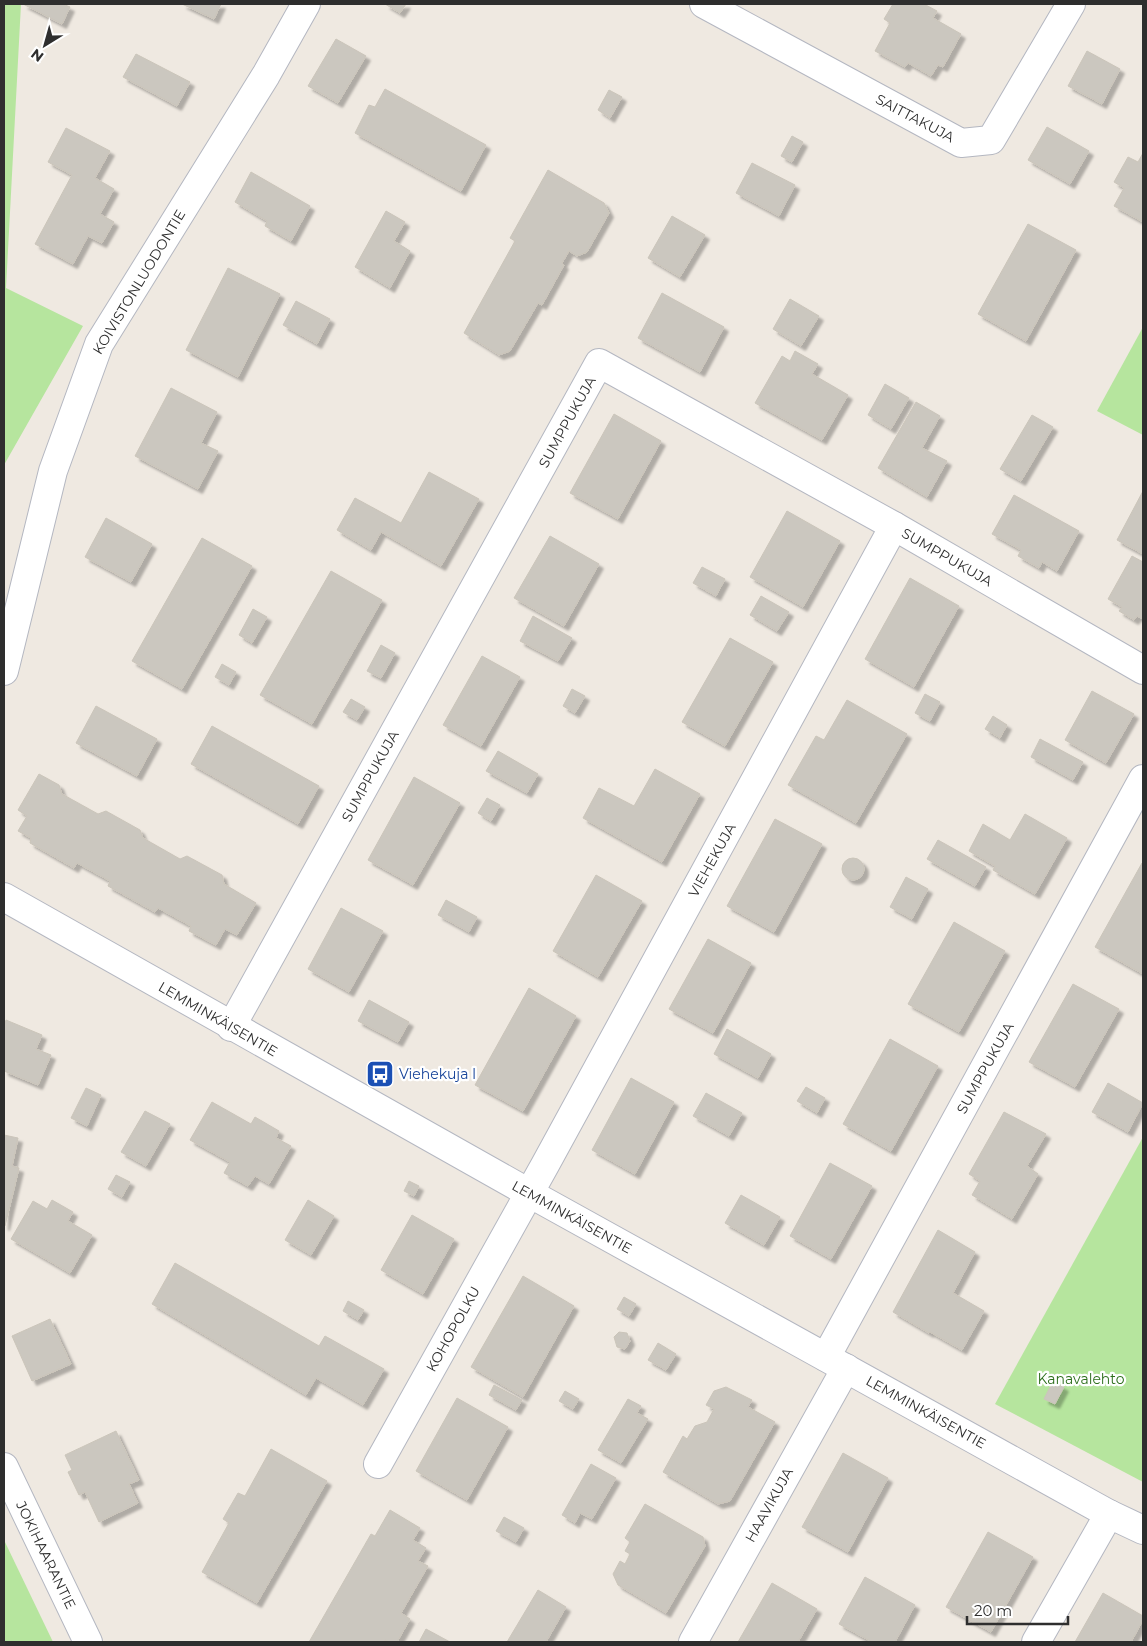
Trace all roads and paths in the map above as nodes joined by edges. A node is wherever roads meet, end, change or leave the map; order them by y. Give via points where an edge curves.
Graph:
1 (306, 4) edge
2 (704, 4) edge
3 (1071, 4) edge
4 (894, 526) junction
5 (1143, 670) edge
6 (4, 671) edge
7 (1143, 779) edge
8 (4, 897) edge
9 (232, 1026) junction
10 (529, 1193) junction
11 (836, 1363) junction
12 (378, 1464) dead end
13 (4, 1468) edge
14 (1109, 1514) junction
15 (1143, 1530) edge
16 (88, 1642) edge
17 (693, 1642) edge
18 (1036, 1642) edge

1 - 6 street, KOIVISTONLUODONTIE via 266,75 99,344 52,471
2 - 3 street, SAITTAKUJA via 961,143 991,140
4 - 5 street, SUMPPUKUJA
4 - 9 street, SUMPPUKUJA via 600,364
4 - 10 street, VIEHEKUJA
7 - 11 street, SUMPPUKUJA
8 - 9 street, LEMMINKÄISENTIE
9 - 10 street, LEMMINKÄISENTIE
10 - 11 street, LEMMINKÄISENTIE
10 - 12 street, KOHOPOLKU
11 - 14 street, LEMMINKÄISENTIE
11 - 17 street, HAAVIKUJA
13 - 16 street, JOKIHAARANTIE
14 - 15 street, LEMMINKÄISENTIE
14 - 18 street

